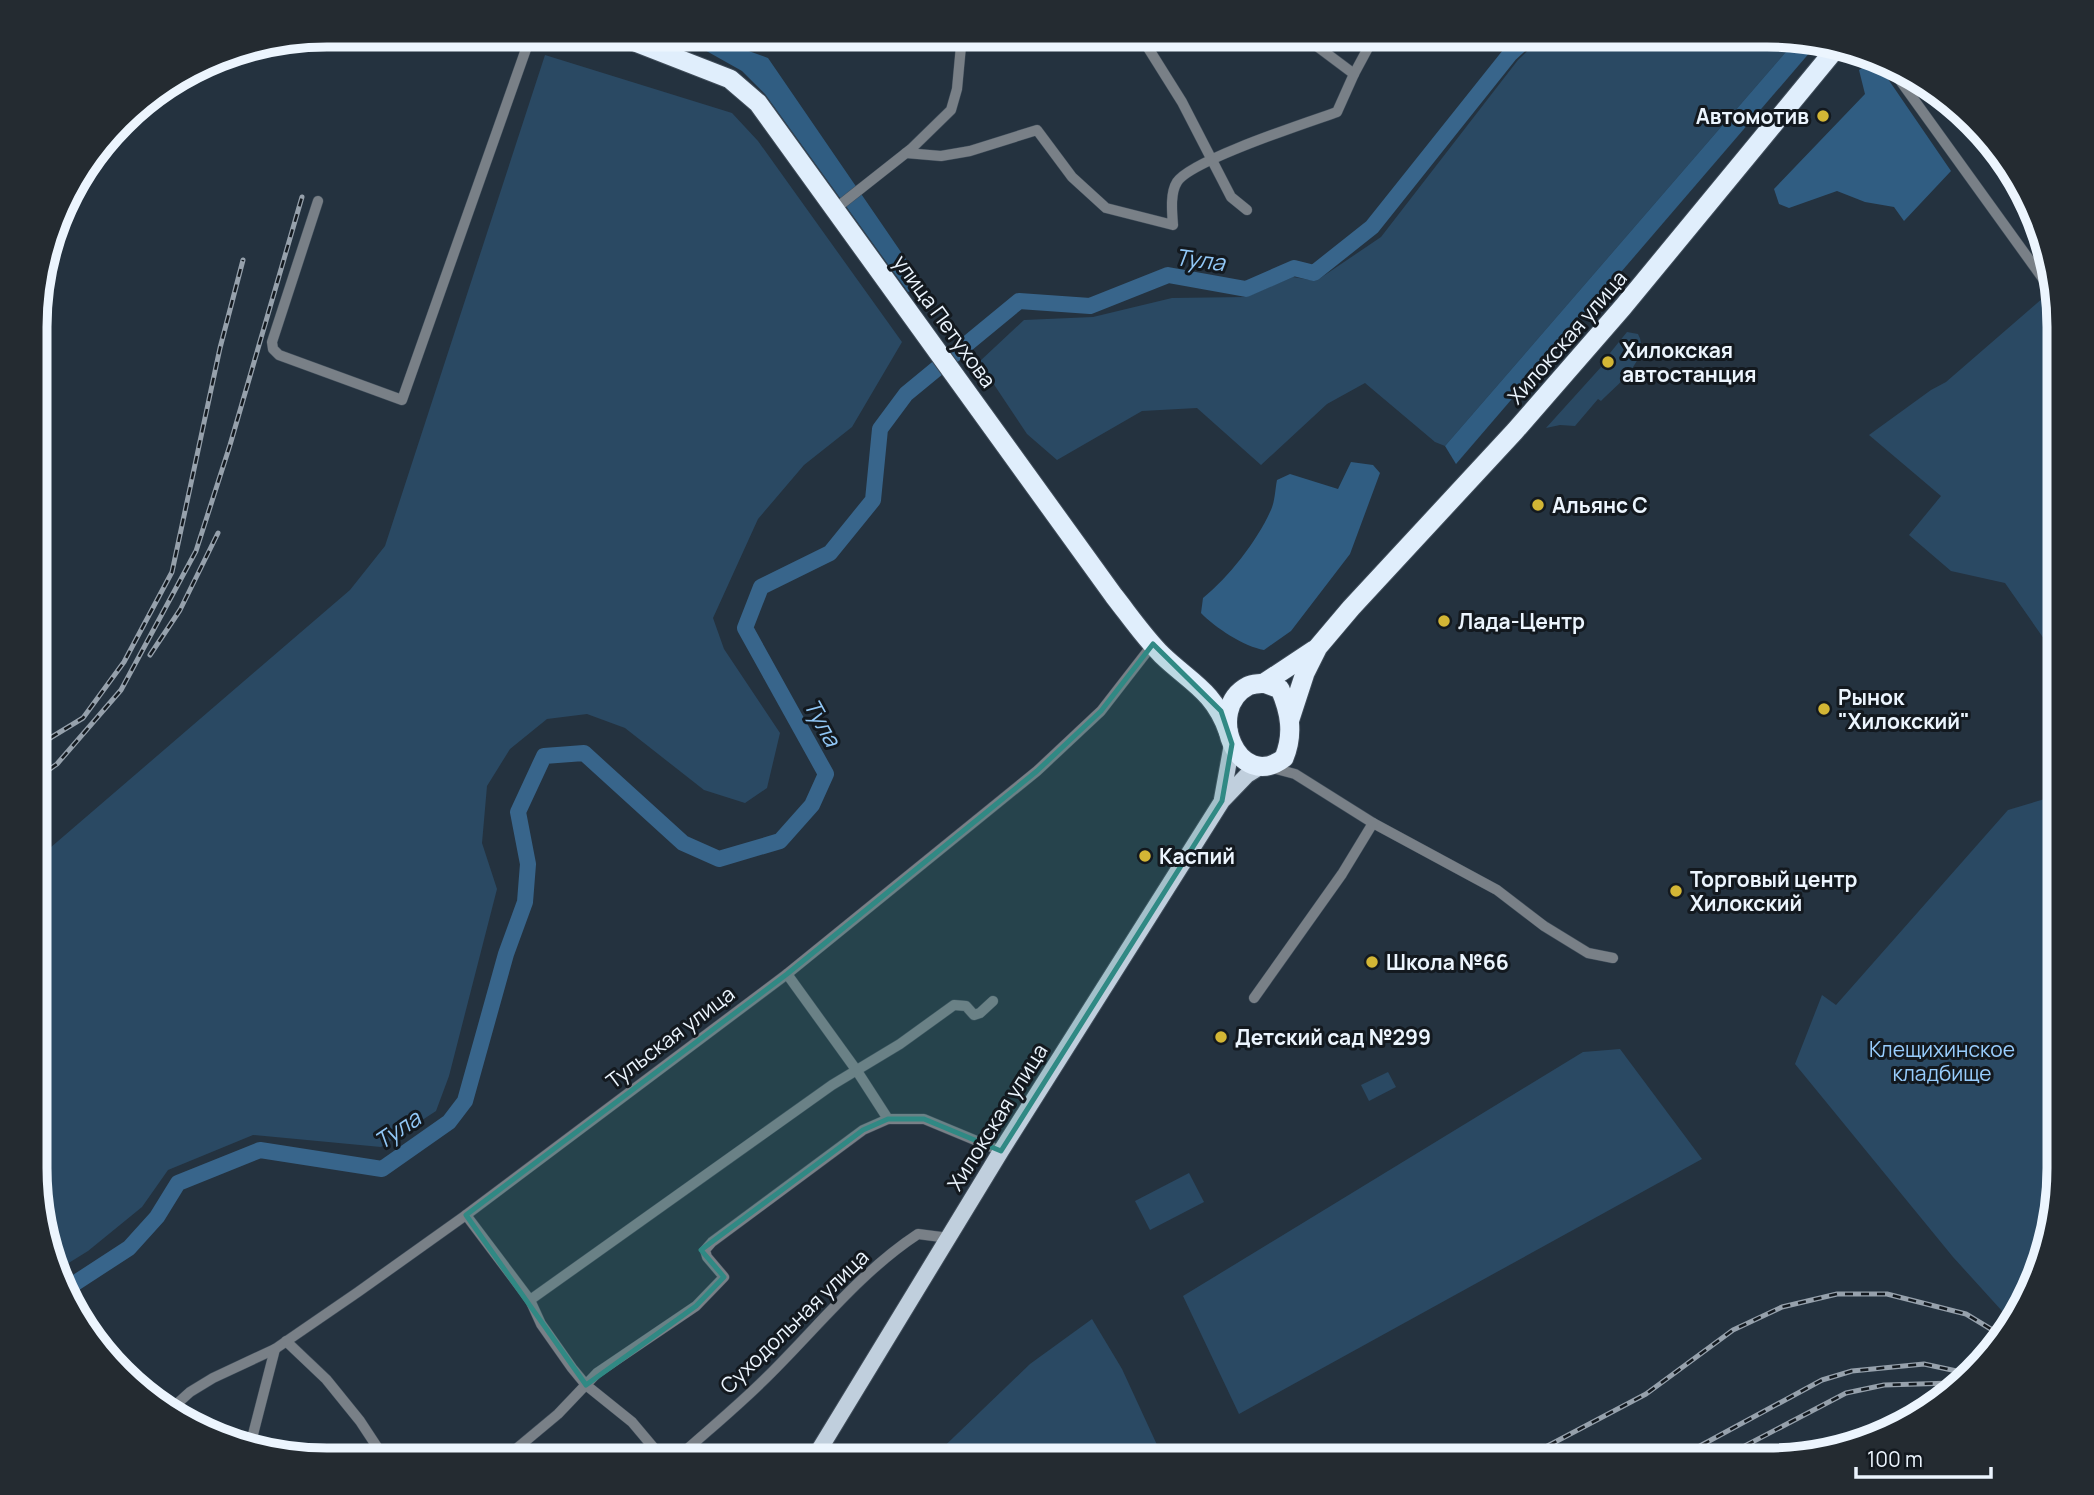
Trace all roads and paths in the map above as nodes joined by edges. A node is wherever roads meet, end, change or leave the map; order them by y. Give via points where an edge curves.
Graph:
1 (527, 47) edge
2 (648, 47) edge
3 (961, 47) edge
4 (1148, 47) edge
5 (1318, 47) edge
6 (1369, 47) edge
7 (1830, 55) edge
8 (1354, 74) junction
9 (1901, 82) edge
10 (906, 153) junction
11 (1211, 161) junction
12 (318, 201) dead end
13 (835, 209) junction
14 (1247, 210) dead end
15 (2042, 277) edge
16 (1153, 644) junction
17 (1318, 647) junction
18 (1256, 684) junction
19 (1197, 685) junction
20 (1290, 719) junction
21 (1230, 737) junction
22 (1287, 750) junction
23 (1264, 767) junction
24 (1295, 774) junction
25 (1222, 801) junction
26 (1373, 822) junction
27 (1614, 958) dead end
28 (788, 974) junction
29 (1254, 998) dead end
30 (993, 1001) dead end
31 (858, 1071) junction
32 (888, 1119) junction
33 (1001, 1151) junction
34 (466, 1214) junction
35 (949, 1238) junction
36 (530, 1300) junction
37 (286, 1341) junction
38 (275, 1349) junction
39 (586, 1385) junction
40 (177, 1404) edge
41 (252, 1437) edge
42 (377, 1448) edge
43 (518, 1448) edge
44 (654, 1448) edge
45 (688, 1448) edge
46 (820, 1448) edge

1 - 12 street via 402,400 273,349
2 - 13 highway, улица Петухова via 730,79 758,103
3 - 10 street via 951,110
4 - 11 street
5 - 8 street
6 - 8 street
7 - 17 highway, Хилокская улица via 1614,317
8 - 11 street via 1337,112
9 - 15 street
10 - 11 street via 941,156 970,151 1037,130 1072,177 1106,208 1173,225 1177,182
10 - 13 street
11 - 14 street via 1231,197
13 - 16 highway, улица Петухова
16 - 19 highway, улица Петухова
16 - 28 street, Тульская улица via 1101,711 1037,771
17 - 18 highway
17 - 20 highway
18 - 19 highway
18 - 20 highway via 1280,689
18 - 21 highway via 1230,704
19 - 21 highway, улица Петухова via 1221,711
20 - 22 highway
21 - 23 highway via 1238,754
21 - 25 main road
22 - 23 highway via 1284,758
22 - 24 street
23 - 24 street
23 - 25 main road via 1247,775
24 - 26 street
25 - 33 main road, Хилокская улица
26 - 27 street via 1497,890 1588,953
26 - 29 street
28 - 31 street
28 - 34 street, Тульская улица
30 - 31 street via 974,1015 966,1006 954,1005
31 - 32 street
31 - 36 street via 820,1093
32 - 33 street via 924,1119
32 - 39 street via 863,1130 712,1242 705,1250 707,1257 724,1277 696,1306
33 - 35 main road, Хилокская улица
34 - 36 street
34 - 37 street, Тульская улица
35 - 45 street, Суходольная улица via 918,1234 901,1245
35 - 46 main road, Хилокская улица
36 - 39 street via 541,1324
37 - 38 street, Тульская улица
37 - 42 street via 326,1378
38 - 40 street, Тульская улица via 213,1378
38 - 41 street
39 - 43 street
39 - 44 street via 632,1422

